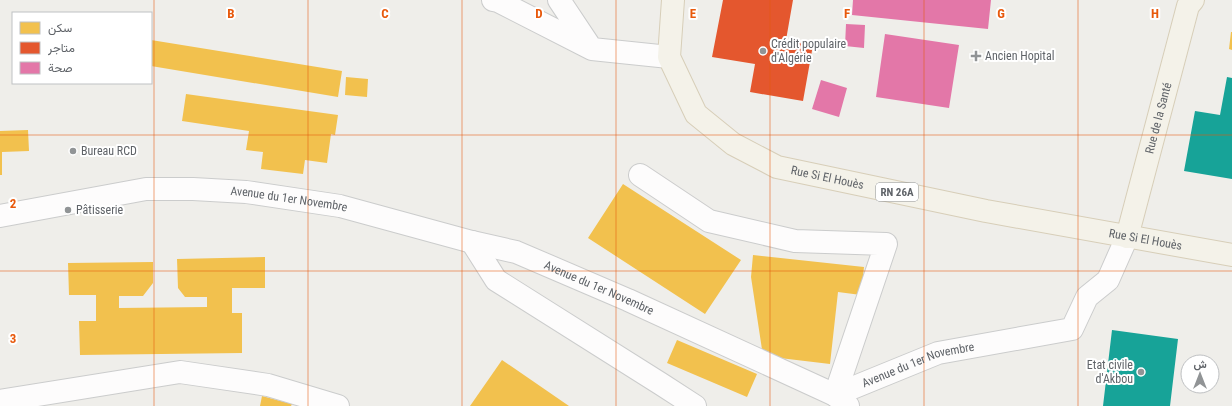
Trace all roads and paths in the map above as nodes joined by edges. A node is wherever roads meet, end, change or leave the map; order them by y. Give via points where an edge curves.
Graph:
1 (493, 0) edge
2 (559, 0) edge
3 (673, 0) edge
4 (1192, 0) edge
5 (592, 49) junction
6 (669, 57) junction
7 (640, 175) dead end
8 (0, 216) edge
9 (1127, 237) junction
10 (472, 242) junction
11 (1232, 255) edge
12 (0, 401) edge
13 (842, 401) edge
14 (338, 406) edge
15 (695, 406) edge

1 - 5 street
2 - 5 street
3 - 6 main road, Rue Si El Houès / RN 26A
4 - 9 main road, Rue de la Santé via 1188,6
5 - 6 street
6 - 9 main road, Rue Si El Houès / RN 26A via 696,114 733,144 777,167 986,211
7 - 13 street via 709,221 795,241 886,244
8 - 10 street, Avenue du 1er Novembre via 146,188 192,188 246,192 340,206
9 - 11 main road, Rue Si El Houès / RN 26A
9 - 13 street, Avenue du 1er Novembre via 1108,280 1087,297 1072,329 938,353
10 - 13 street, Avenue du 1er Novembre via 516,252 628,300
10 - 15 street via 496,280
12 - 14 street via 180,372 268,385

